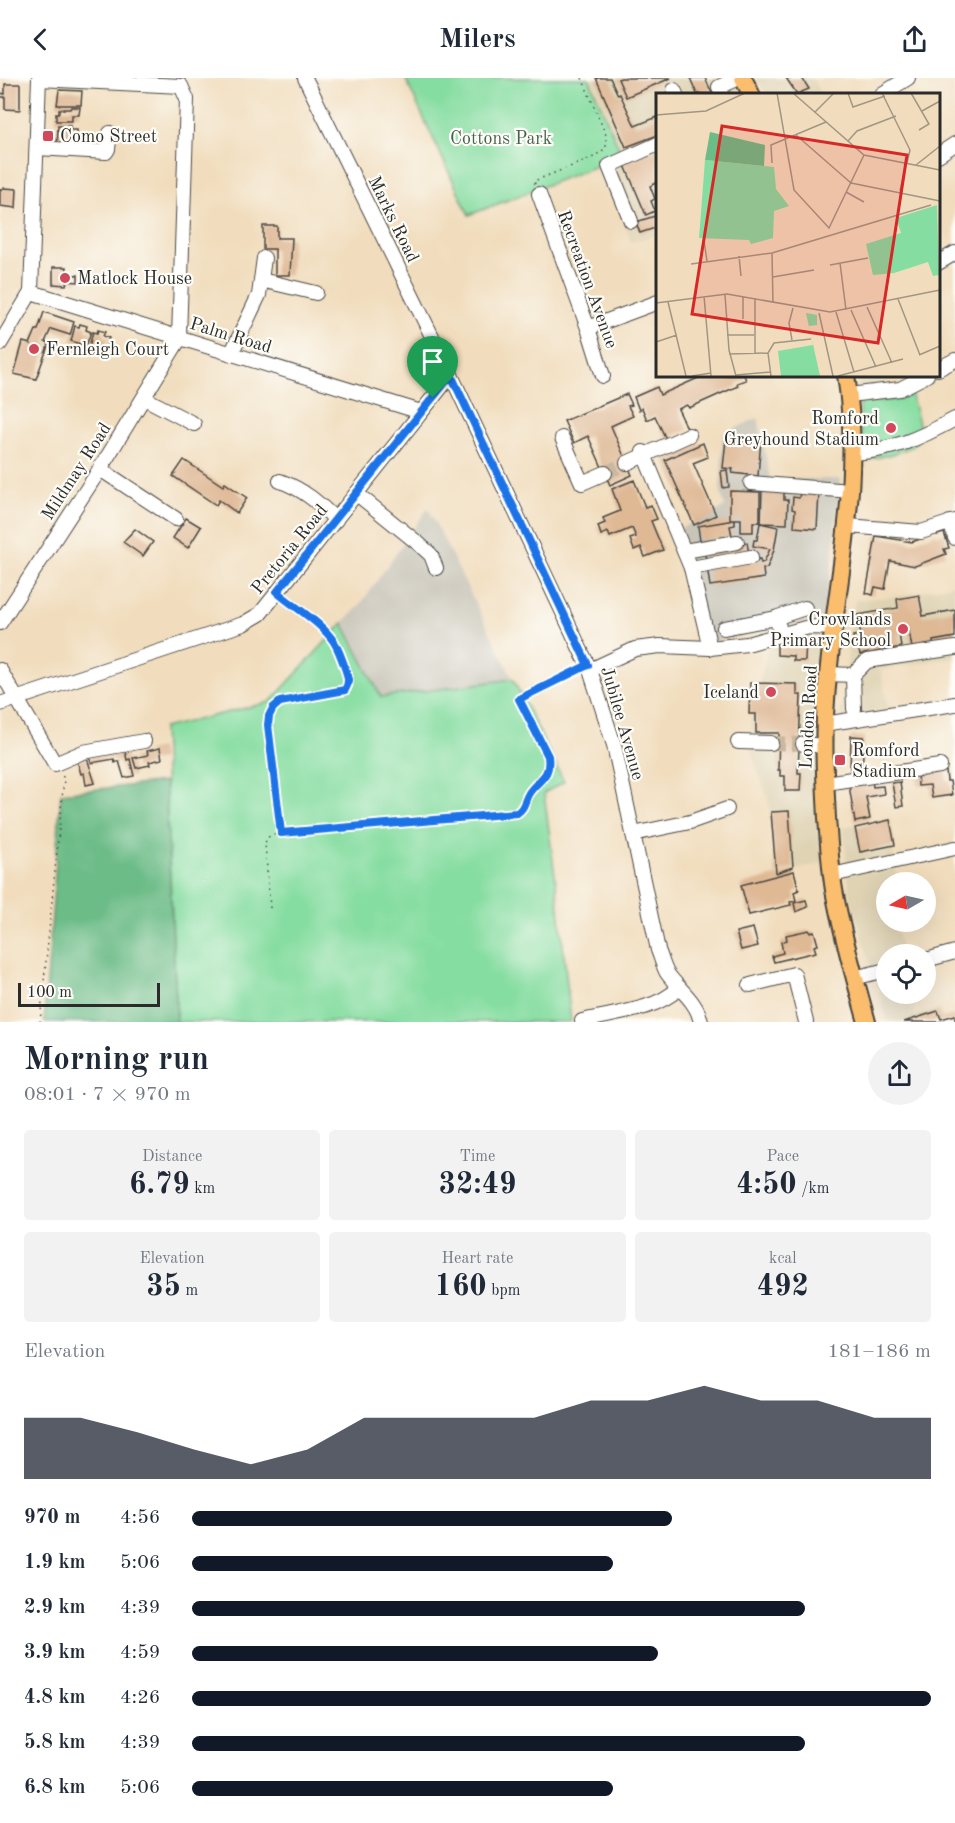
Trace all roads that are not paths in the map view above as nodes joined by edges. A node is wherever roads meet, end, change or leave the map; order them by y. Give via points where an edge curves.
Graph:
1 (39, 78) edge
2 (305, 78) edge
3 (741, 78) edge
4 (908, 78) edge
5 (186, 82) edge
6 (722, 93) edge
7 (750, 93) edge
8 (884, 93) edge
9 (110, 133) dead end
10 (955, 144) edge
11 (656, 145) edge
12 (37, 148) junction
13 (940, 154) edge
14 (539, 194) road end
15 (631, 221) dead end
16 (955, 252) edge
17 (264, 258) dead end
18 (940, 262) edge
19 (261, 280) junction
20 (31, 292) junction
21 (316, 293) dead end
22 (656, 303) edge
23 (588, 328) junction
24 (180, 338) junction
25 (0, 344) edge
26 (231, 354) junction
27 (955, 360) edge
28 (940, 368) edge
29 (451, 375) junction
30 (603, 376) dead end
31 (846, 376) edge
32 (925, 376) edge
33 (849, 395) junction
34 (144, 398) junction
35 (421, 412) junction
36 (955, 419) edge
37 (194, 424) dead end
38 (689, 435) dead end
39 (562, 438) dead end
40 (851, 453) junction
41 (644, 454) junction
42 (627, 463) tunnel mouth
43 (100, 469) junction
44 (604, 473) tunnel mouth
45 (280, 481) dead end
46 (751, 483) dead end
47 (851, 491) junction
48 (357, 494) junction
49 (176, 519) dead end
50 (336, 520) junction
51 (953, 522) edge
52 (848, 526) junction
53 (955, 538) edge
54 (737, 542) dead end
55 (684, 551) junction
56 (750, 557) dead end
57 (436, 568) dead end
58 (691, 568) junction
59 (806, 608) dead end
60 (777, 618) junction
61 (0, 623) edge
62 (835, 627) junction
63 (724, 628) dead end
64 (782, 634) junction
65 (710, 648) junction
66 (955, 648) edge
67 (589, 668) junction
68 (0, 670) edge
69 (828, 674) junction
70 (853, 675) junction
71 (17, 699) junction
72 (0, 704) edge
73 (955, 704) edge
74 (854, 709) dead end
75 (824, 724) junction
76 (144, 741) dead end
77 (738, 742) dead end
78 (771, 743) tunnel mouth
79 (803, 744) tunnel mouth
80 (824, 746) junction
81 (940, 766) dead end
82 (825, 783) junction
83 (728, 809) dead end
84 (633, 834) junction
85 (955, 848) edge
86 (832, 875) junction
87 (955, 952) edge
88 (936, 957) edge
89 (876, 973) edge
90 (855, 978) junction
91 (750, 985) dead end
92 (679, 988) junction
93 (620, 1017) edge
94 (582, 1021) edge
95 (701, 1022) edge
96 (806, 1022) edge
97 (867, 1022) edge

1 - 5 street
1 - 12 street
2 - 29 street, Marks Road
3 - 6 street via 719,87
3 - 7 main road
4 - 8 street
5 - 24 street, Mildmay Road
9 - 12 street via 106,152
10 - 13 street
11 - 15 street via 609,166
12 - 20 street
14 - 23 street, Recreation Avenue
16 - 18 street
17 - 19 street
19 - 21 street
19 - 26 street via 259,295
20 - 24 street, Palm Road
20 - 25 street
22 - 23 street
23 - 30 street, Recreation Avenue
24 - 26 street, Palm Road
24 - 34 street, Mildmay Road
26 - 35 street, Palm Road
27 - 28 street
29 - 35 street, Pretoria Road
29 - 67 street, Jubilee Avenue
31 - 33 main road, London Road
32 - 33 street via 900,389
33 - 40 main road, London Road
34 - 37 street
34 - 43 street, Mildmay Road
35 - 48 street, Pretoria Road
36 - 40 street via 891,448
38 - 41 street
39 - 44 street via 582,483
40 - 47 main road, London Road
41 - 42 street
41 - 55 street
43 - 49 street
43 - 61 street, Mildmay Road
45 - 50 street via 317,501
46 - 47 street
47 - 52 main road, London Road
48 - 50 street, Pretoria Road
48 - 57 street via 425,549
50 - 71 street, Pretoria Road via 260,614 243,624
51 - 52 street via 921,532
51 - 53 street
52 - 62 main road, London Road
54 - 55 street
55 - 58 street
56 - 58 street
58 - 65 street
59 - 60 street
60 - 63 street
60 - 64 street
62 - 64 street via 809,627
62 - 69 main road, London Road
64 - 65 street via 747,644
65 - 67 street via 635,649
66 - 70 street via 867,661
67 - 84 street, Jubilee Avenue via 614,745
68 - 71 street
69 - 70 street
69 - 75 main road, London Road
70 - 74 street
71 - 72 street, Pretoria Road
71 - 76 street via 55,764 83,752
73 - 75 street
75 - 80 main road, London Road
77 - 78 street
79 - 80 street
80 - 82 main road, London Road
81 - 82 street
82 - 86 main road, London Road
83 - 84 street
84 - 92 street, Jubilee Avenue via 658,950 666,971
85 - 86 street
86 - 90 main road, London Road
87 - 88 street
89 - 90 street
90 - 97 main road, London Road
91 - 96 street via 794,974
92 - 93 street via 668,998
92 - 95 street, Jubilee Avenue via 691,1000
93 - 94 street

